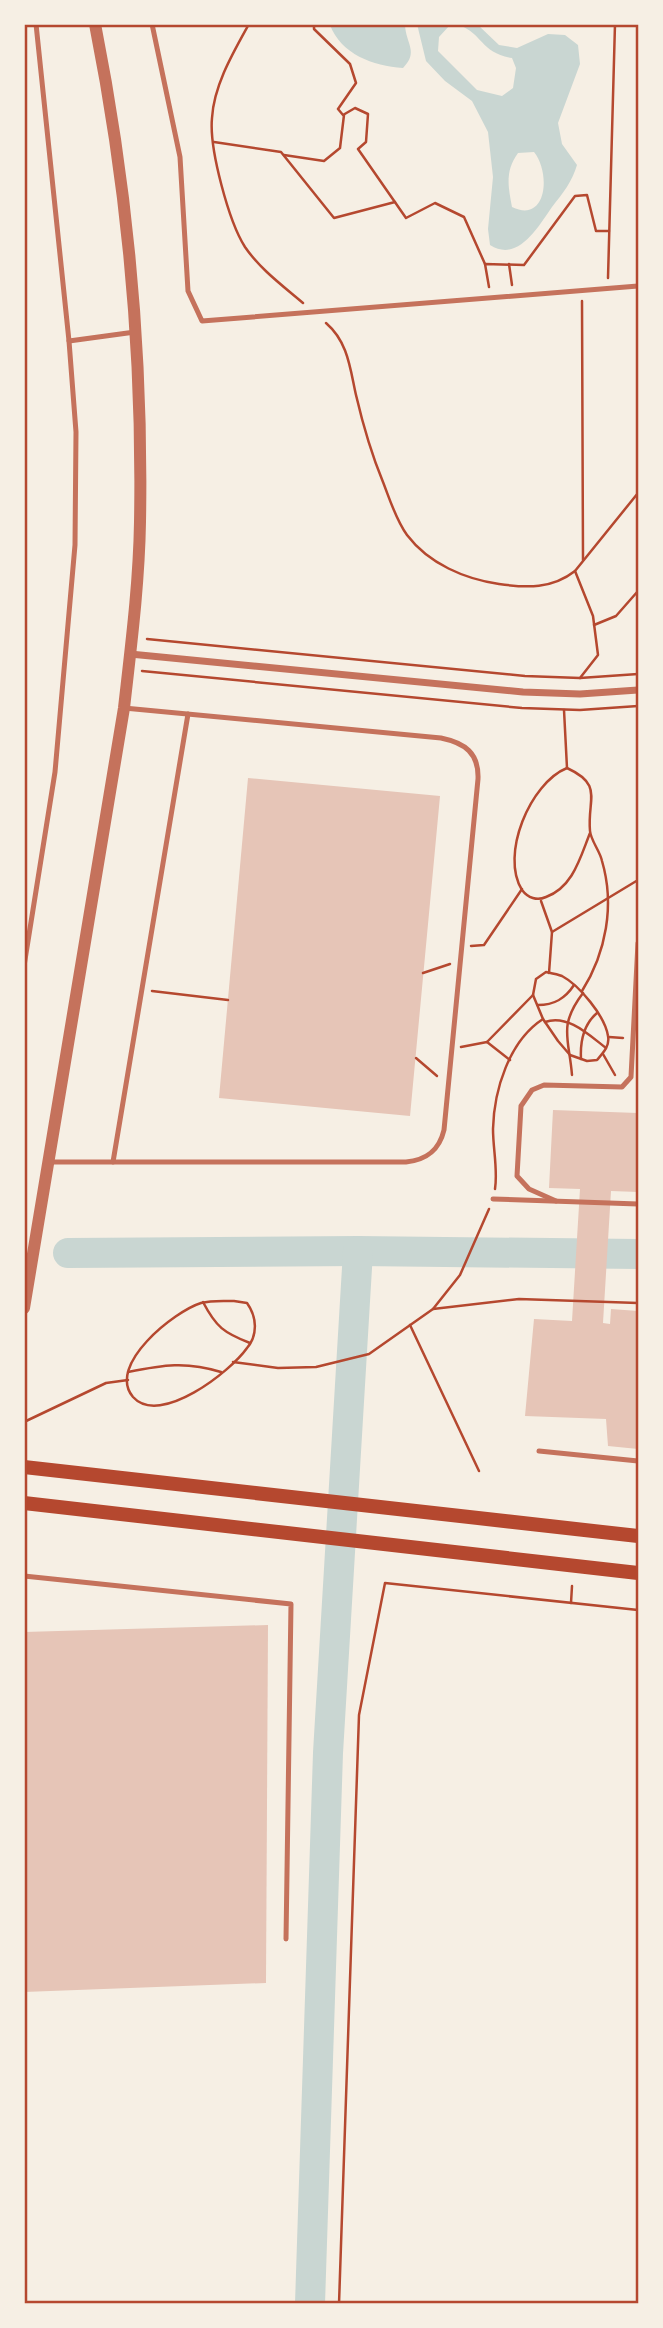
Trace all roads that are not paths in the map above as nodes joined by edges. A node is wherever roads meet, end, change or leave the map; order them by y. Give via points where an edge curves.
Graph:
1 (36, 24) edge
2 (95, 24) edge
3 (152, 24) edge
4 (639, 286) edge
5 (137, 332) junction
6 (69, 341) junction
7 (130, 654) junction
8 (639, 690) edge
9 (124, 708) junction
10 (188, 714) junction
11 (639, 943) edge
12 (24, 966) edge
13 (48, 1162) junction
14 (113, 1162) junction
15 (493, 1199) road end
16 (556, 1201) junction
17 (639, 1204) edge
18 (24, 1308) edge
19 (539, 1451) dead end
20 (639, 1461) edge
21 (24, 1467) edge
22 (24, 1503) edge
23 (639, 1536) edge
24 (639, 1573) edge
25 (24, 1576) edge
26 (286, 1939) dead end

1 - 6 lane
2 - 5 street via 119,155
3 - 4 lane via 180,157 188,291 202,321
5 - 6 lane
5 - 7 street via 140,524
6 - 12 lane via 76,432 75,545 55,772
7 - 8 street via 523,692
7 - 9 street
9 - 10 lane
9 - 13 street
10 - 14 lane
10 - 14 lane via 441,738 458,742 476,759 442,1138 431,1155 415,1161
11 - 16 lane via 631,1077 622,1087 544,1086 532,1090 522,1106 517,1176 529,1189
13 - 14 lane
13 - 18 street
15 - 16 lane
16 - 17 lane
19 - 20 lane
21 - 23 main road
22 - 24 main road
25 - 26 lane via 291,1604

